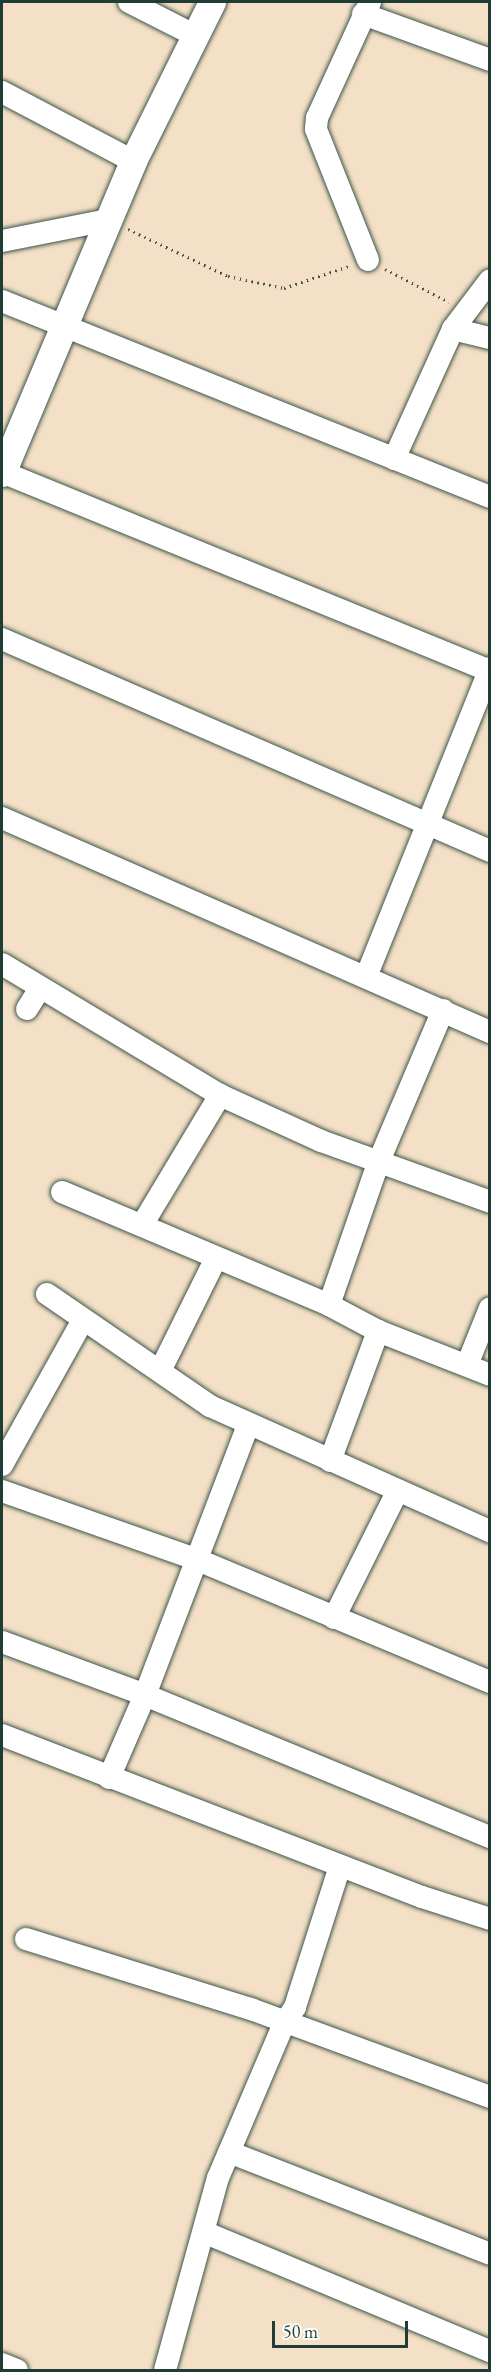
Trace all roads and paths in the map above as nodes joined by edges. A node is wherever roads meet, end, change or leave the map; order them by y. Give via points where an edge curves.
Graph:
1 (129, 2) edge
2 (212, 2) edge
3 (366, 8) edge
4 (194, 35) junction
5 (489, 60) edge
6 (2, 92) edge
7 (133, 161) junction
8 (108, 220) junction
9 (2, 241) edge
10 (368, 260) junction
11 (489, 280) edge
12 (2, 302) edge
13 (459, 320) junction
14 (64, 328) junction
15 (489, 338) edge
16 (394, 459) junction
17 (2, 472) edge
18 (489, 497) edge
19 (2, 639) edge
20 (489, 670) edge
21 (2, 818) edge
22 (429, 826) junction
23 (489, 851) edge
24 (2, 964) edge
25 (366, 977) junction
26 (40, 988) junction
27 (27, 1009) dead end
28 (443, 1010) junction
29 (489, 1032) edge
30 (220, 1095) junction
31 (379, 1161) junction
32 (62, 1192) dead end
33 (489, 1202) edge
34 (142, 1225) junction
35 (216, 1258) junction
36 (47, 1294) dead end
37 (329, 1305) junction
38 (489, 1308) edge
39 (82, 1322) junction
40 (378, 1331) junction
41 (467, 1365) junction
42 (160, 1371) junction
43 (489, 1375) edge
44 (249, 1425) junction
45 (330, 1461) junction
46 (2, 1465) edge
47 (2, 1491) edge
48 (397, 1492) junction
49 (489, 1531) edge
50 (198, 1560) junction
51 (333, 1618) junction
52 (2, 1642) edge
53 (489, 1682) edge
54 (146, 1695) junction
55 (2, 1735) edge
56 (109, 1778) junction
57 (489, 1837) edge
58 (340, 1866) junction
59 (489, 1920) edge
60 (26, 1939) dead end
61 (284, 2023) junction
62 (489, 2097) edge
63 (229, 2152) junction
64 (206, 2233) junction
65 (489, 2254) edge
66 (489, 2351) edge
67 (2, 2364) edge
68 (17, 2370) edge
69 (165, 2370) edge

1 - 4 street
2 - 4 street
3 - 5 street
3 - 10 street via 316,129
4 - 7 street
6 - 7 street
7 - 8 street
8 - 9 street
8 - 10 path via 228,276 284,288
8 - 14 street
10 - 13 path
11 - 13 street
12 - 14 street
13 - 15 street
13 - 16 street
14 - 16 street
14 - 17 street
16 - 18 street
17 - 20 street
19 - 22 street
20 - 22 street
21 - 25 street
22 - 23 street
22 - 25 street
24 - 26 street
25 - 28 street
26 - 27 street
26 - 30 street
28 - 29 street
28 - 31 street
30 - 31 street via 321,1141
30 - 34 street
31 - 33 street
31 - 37 street
32 - 34 street
34 - 35 street
35 - 37 street
35 - 42 street
36 - 39 street
37 - 40 street
38 - 41 street
39 - 42 street
39 - 46 street
40 - 41 street
40 - 45 street
41 - 43 street
42 - 44 street via 210,1406
44 - 45 street
44 - 50 street
45 - 48 street
47 - 50 street
48 - 49 street
48 - 51 street
50 - 51 street
50 - 54 street
51 - 53 street
52 - 54 street
54 - 56 street
54 - 57 street
55 - 56 street
56 - 58 street
58 - 59 street
58 - 61 street via 294,2007
60 - 61 street via 251,2009
61 - 62 street
61 - 63 street
63 - 64 street via 218,2178
63 - 65 street
64 - 66 street
64 - 69 street
67 - 68 street

